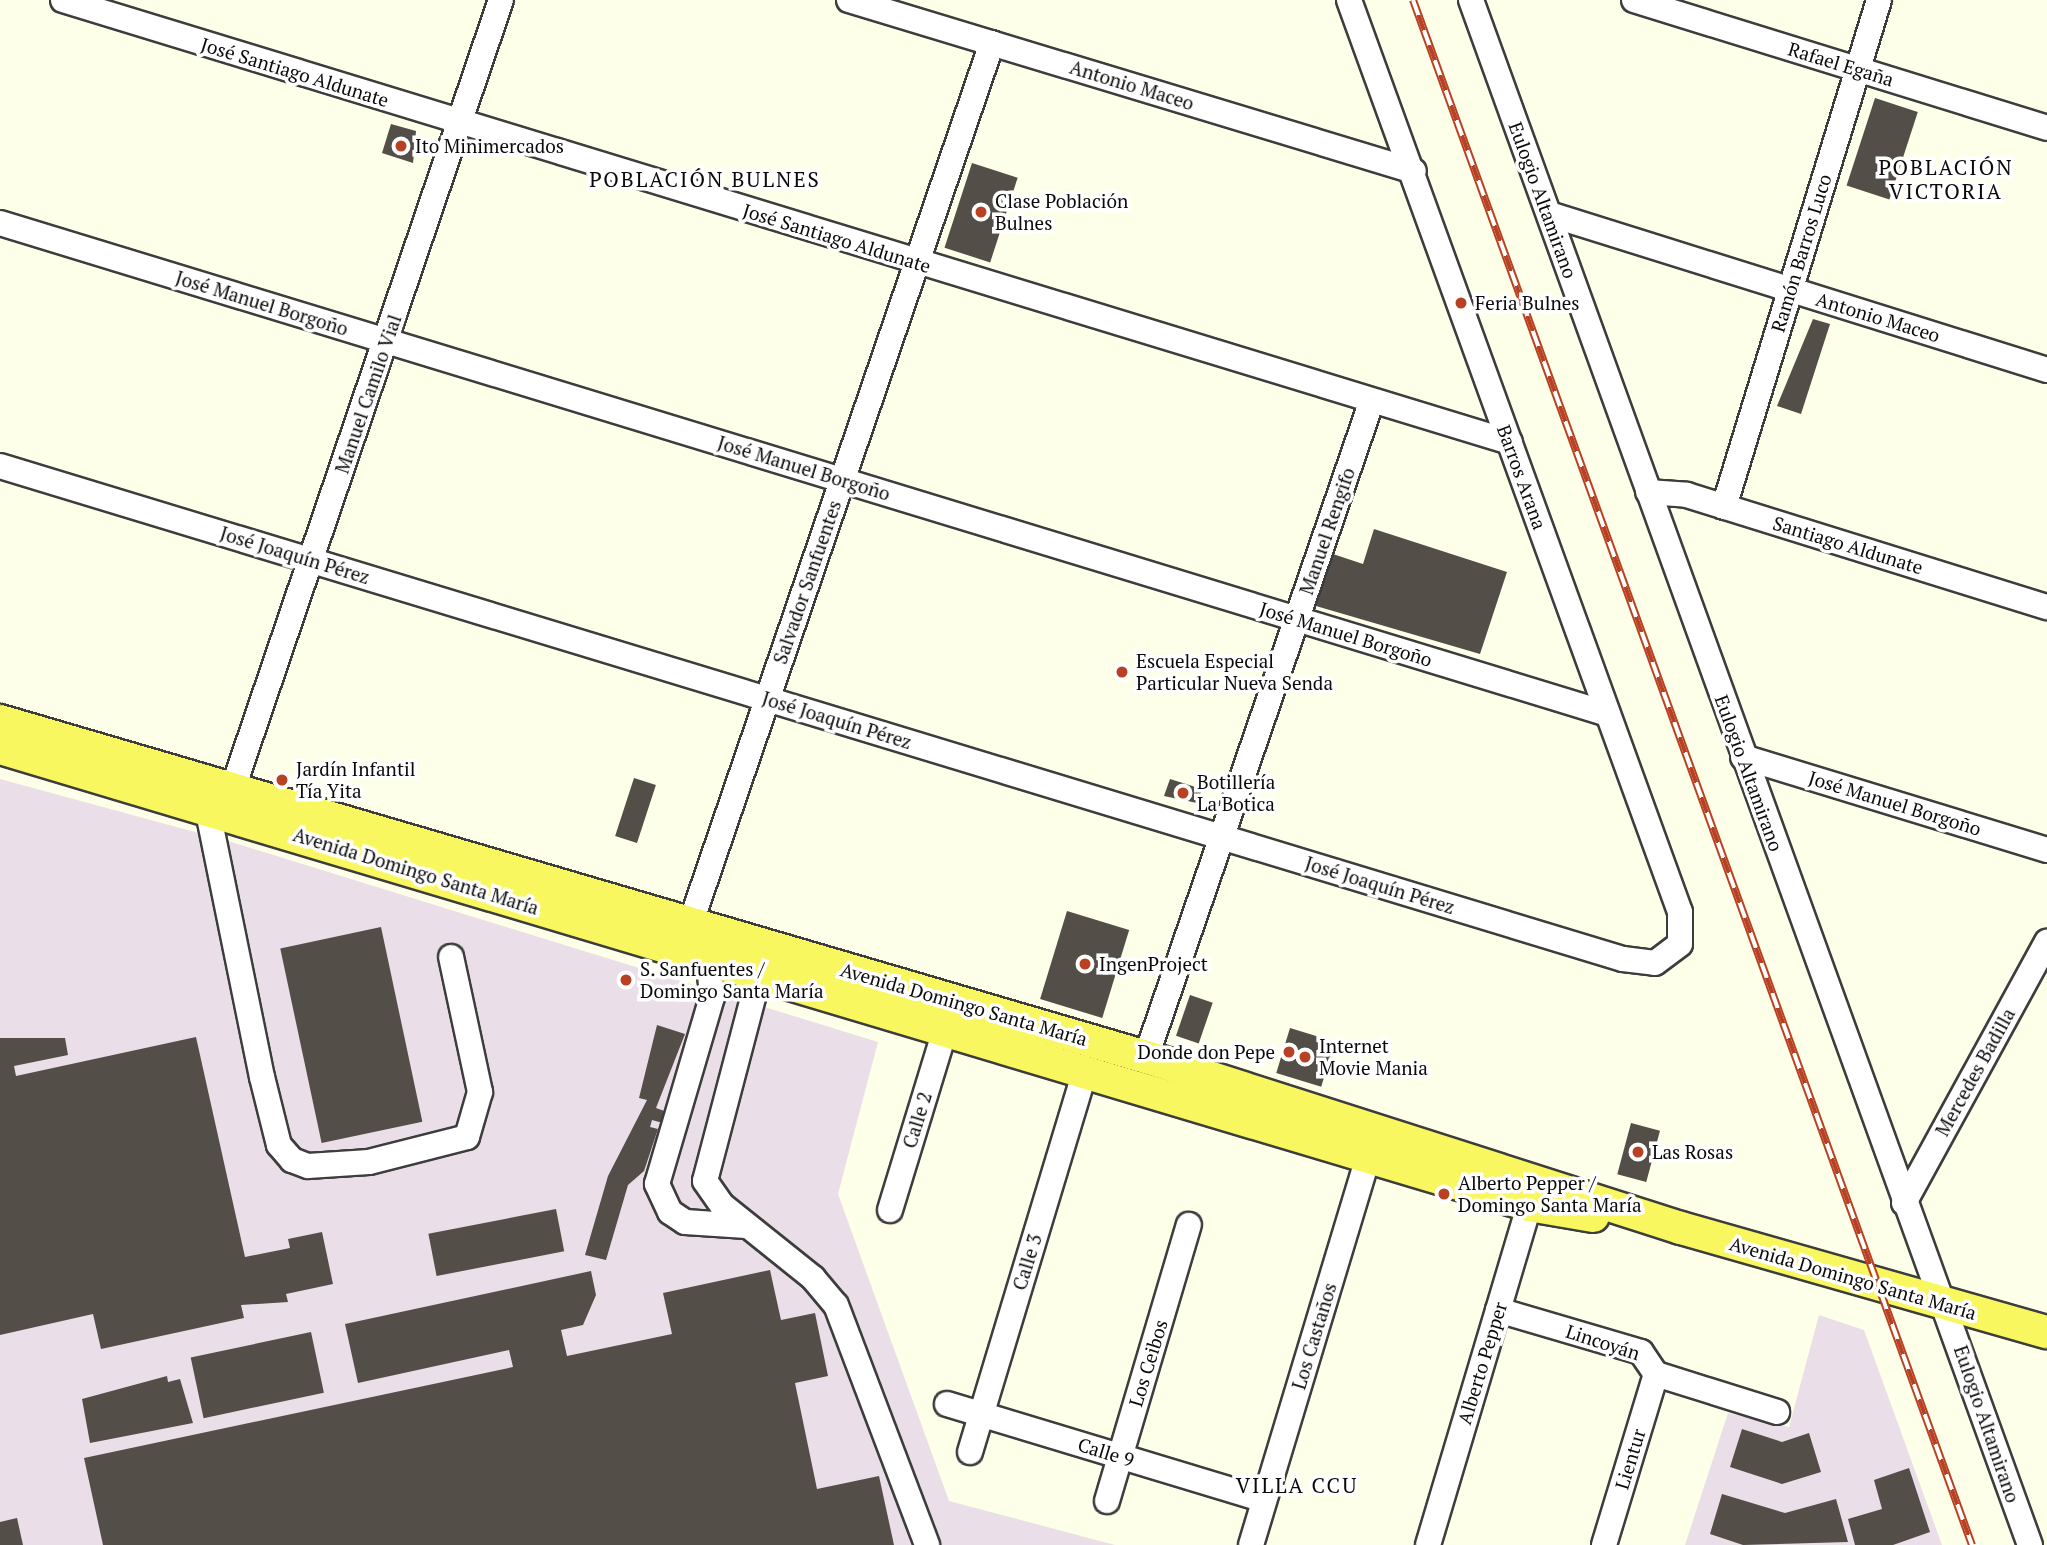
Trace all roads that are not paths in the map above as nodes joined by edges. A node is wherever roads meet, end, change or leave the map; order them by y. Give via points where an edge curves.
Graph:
1 (62, 0) edge
2 (501, 0) edge
3 (849, 0) edge
4 (1349, 0) edge
5 (1471, 0) edge
6 (1634, 0) edge
7 (1879, 0) edge
8 (992, 43) junction
9 (1858, 69) junction
10 (459, 122) junction
11 (2047, 128) edge
12 (1414, 171) junction
13 (1549, 214) junction
14 (0, 223) edge
15 (916, 263) junction
16 (1790, 290) junction
17 (386, 341) junction
18 (2047, 370) edge
19 (1371, 403) junction
20 (1510, 442) junction
21 (0, 466) edge
22 (842, 480) junction
23 (1648, 492) junction
24 (1724, 507) junction
25 (312, 560) junction
26 (2047, 607) edge
27 (1297, 619) junction
28 (767, 699) junction
29 (1608, 714) junction
30 (0, 721) edge
31 (0, 748) edge
32 (1743, 757) junction
33 (233, 788) junction
34 (207, 807) junction
35 (1222, 837) junction
36 (2047, 850) edge
37 (691, 922) junction
38 (740, 938) junction
39 (2047, 942) edge
40 (1674, 953) joint
41 (451, 957) dead end
42 (709, 960) junction
43 (752, 973) junction
44 (945, 1030) junction
45 (1146, 1057) junction
46 (1085, 1072) junction
47 (1372, 1141) junction
48 (1533, 1194) junction
49 (1904, 1203) junction
50 (890, 1210) dead end
51 (746, 1226) junction
52 (1189, 1226) dead end
53 (1943, 1304) junction
54 (1498, 1310) junction
55 (2039, 1333) edge
56 (1656, 1374) junction
57 (947, 1404) dead end
58 (1777, 1412) dead end
59 (981, 1414) junction
60 (970, 1452) dead end
61 (1120, 1456) junction
62 (1264, 1500) junction
63 (1107, 1501) dead end
64 (927, 1545) edge
65 (1251, 1545) edge
66 (1428, 1545) edge
67 (1604, 1545) edge
68 (2029, 1545) edge

1 - 10 street, José Santiago Aldunate
2 - 10 street, Manuel Camilo Vial
3 - 8 street, Antonio Maceo
4 - 12 street, Barros Arana
5 - 13 street, Eulogio Altamirano
6 - 9 street, Rafael Egaña
7 - 9 street, Ramón Barros Luco
8 - 12 street, Antonio Maceo
8 - 15 street, Salvador Sanfuentes
9 - 11 street, Rafael Egaña
9 - 16 street, Ramón Barros Luco
10 - 15 street, José Santiago Aldunate
10 - 17 street, Manuel Camilo Vial
12 - 20 street, Barros Arana
13 - 16 street, Antonio Maceo
13 - 23 street, Eulogio Altamirano
14 - 17 street, José Manuel Borgoño
15 - 19 street, José Santiago Aldunate
15 - 22 street, Salvador Sanfuentes
16 - 18 street, Antonio Maceo
16 - 24 street, Ramón Barros Luco
17 - 22 street, José Manuel Borgoño
17 - 25 street, Manuel Camilo Vial
19 - 20 street
19 - 27 street, Manuel Rengifo
20 - 29 street, Barros Arana
21 - 25 street, José Joaquín Pérez
22 - 27 street, José Manuel Borgoño
22 - 28 street, Salvador Sanfuentes
23 - 24 street, Santiago Aldunate via 1677,493
23 - 32 street, Eulogio Altamirano
24 - 26 street, Santiago Aldunate
25 - 28 street, José Joaquín Pérez
25 - 33 street, Manuel Camilo Vial
27 - 29 street, José Manuel Borgoño
27 - 35 street, Manuel Rengifo
28 - 35 street, José Joaquín Pérez
28 - 37 street, Salvador Sanfuentes
29 - 40 street, Barros Arana via 1680,912 1684,932
30 - 33 main road, Avenida Domingo Santa María
31 - 34 main road, Avenida Domingo Santa María
32 - 36 street, José Manuel Borgoño
32 - 49 street, Eulogio Altamirano
33 - 34 main road
33 - 37 main road, Avenida Domingo Santa María
34 - 41 street via 262,1077 279,1146 292,1160 308,1166 369,1162 467,1137 480,1092
34 - 42 main road, Avenida Domingo Santa María
35 - 40 street, José Joaquín Pérez via 1623,959 1644,964
35 - 45 street, Manuel Rengifo
37 - 38 main road, Avenida Domingo Santa María
37 - 42 street
38 - 43 street
38 - 45 main road, Avenida Domingo Santa María
39 - 49 street, Mercedes Badilla
42 - 43 main road, Avenida Domingo Santa María
42 - 51 street via 709,1013 657,1184 670,1212 685,1222
43 - 44 main road, Avenida Domingo Santa María
43 - 51 street via 753,998 705,1167 710,1192
44 - 46 main road, Avenida Domingo Santa María
44 - 50 street, Calle 2
45 - 47 main road, Avenida Domingo Santa María
46 - 47 main road, Avenida Domingo Santa María
46 - 59 street, Calle 3
47 - 48 main road, Avenida Domingo Santa María
47 - 62 street, Los Castaños
48 - 53 main road, Avenida Domingo Santa María via 1681,1228
48 - 54 street, Alberto Pepper
49 - 53 street, Eulogio Altamirano
51 - 64 street via 813,1278 836,1305
52 - 61 street, Los Ceibos
53 - 55 main road, Avenida Domingo Santa María
53 - 68 street, Eulogio Altamirano
54 - 56 street, Lincoyán via 1641,1352
54 - 66 street, Alberto Pepper
56 - 58 street, Lincoyán
56 - 67 street, Lientur
57 - 59 street, Calle 9
59 - 60 street, Calle 3
59 - 61 street, Calle 9
61 - 62 street, Calle 9
61 - 63 street, Los Ceibos
62 - 65 street, Los Castaños

